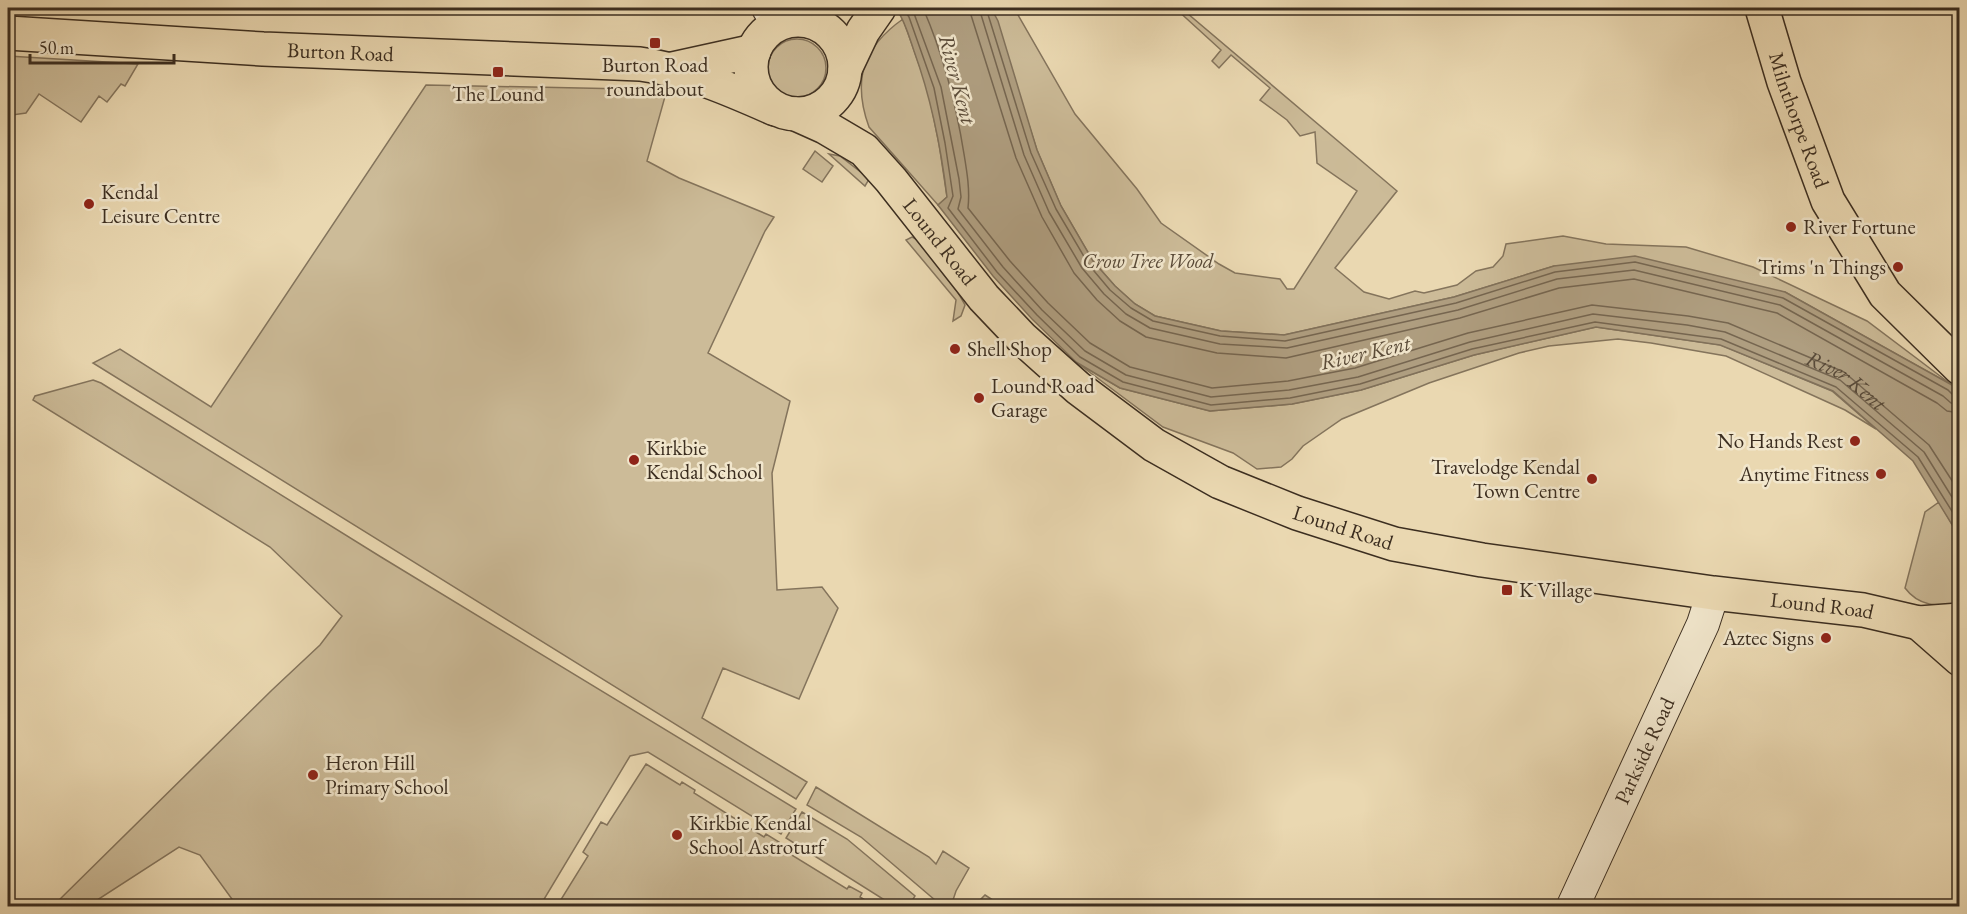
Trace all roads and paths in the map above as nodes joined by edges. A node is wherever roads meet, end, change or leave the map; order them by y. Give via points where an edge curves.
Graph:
1 (1762, 8) edge
2 (774, 16) edge
3 (868, 16) edge
4 (820, 26) junction
5 (8, 33) edge
6 (754, 51) junction
7 (672, 69) junction
8 (843, 77) junction
9 (786, 111) junction
10 (864, 150) junction
11 (1959, 368) edge
12 (1713, 593) junction
13 (1959, 620) edge
14 (1919, 623) junction
15 (1959, 659) edge
16 (1573, 906) edge

1 - 11 main road, Milnthorpe Road via 1784,82 1828,201 1885,294
2 - 4 main road
2 - 6 main road via 769,31
3 - 4 main road
3 - 8 main road
4 - 8 main road via 839,44
5 - 7 main road, Burton Road via 263,49 640,64
6 - 7 main road, Burton Road
6 - 9 main road via 752,77 757,90 765,100
7 - 9 main road, Burton Road
8 - 9 main road via 834,98 823,107 810,113
8 - 10 main road, Lound Road via 846,110
9 - 10 main road, Lound Road
10 - 12 main road, Lound Road via 984,298 1022,338 1078,388 1154,446 1216,480 1297,513 1394,544
12 - 14 main road, Lound Road via 1863,610
12 - 16 street, Parkside Road via 1703,624
13 - 14 main road, Lound Road
14 - 15 main road

